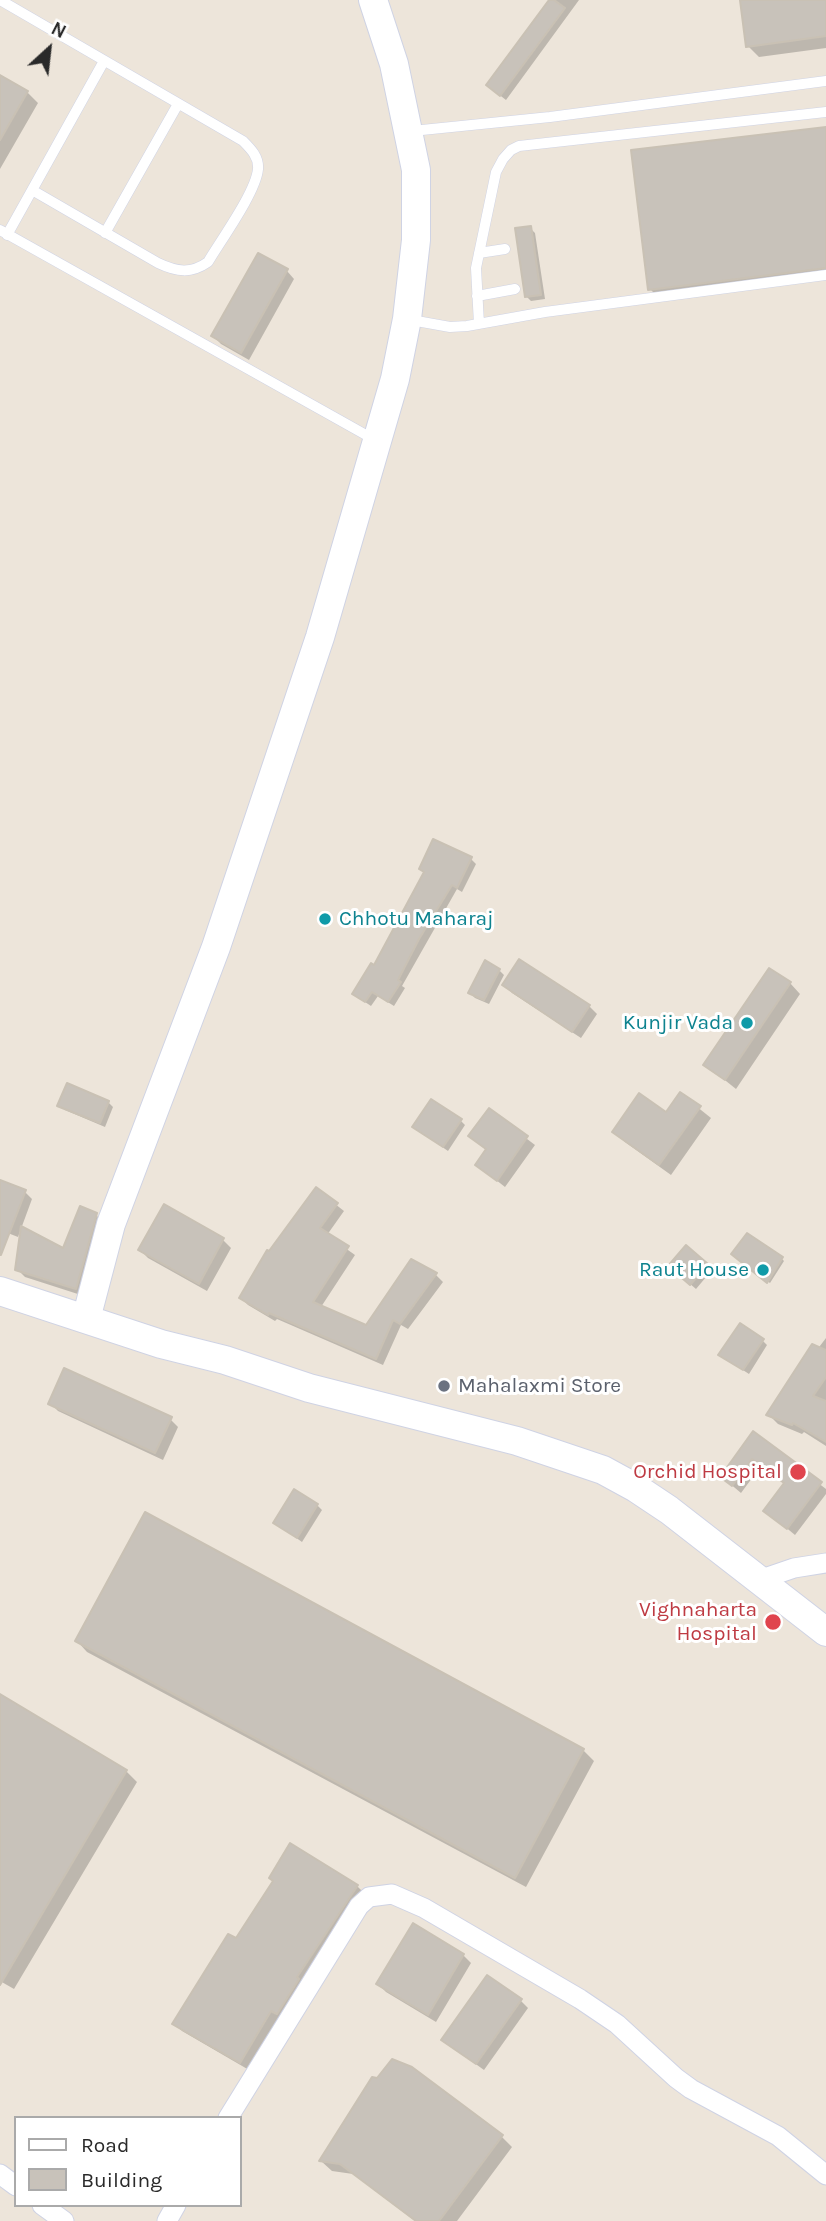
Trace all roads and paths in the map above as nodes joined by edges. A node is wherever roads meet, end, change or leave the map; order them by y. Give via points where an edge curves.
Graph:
1 (373, 0) edge
2 (0, 1) edge
3 (104, 61) junction
4 (826, 81) edge
5 (178, 104) junction
6 (826, 112) edge
7 (408, 132) junction
8 (32, 190) junction
9 (4, 232) edge
10 (106, 233) junction
11 (505, 249) dead end
12 (479, 253) junction
13 (826, 275) edge
14 (515, 289) dead end
15 (477, 296) junction
16 (407, 319) junction
17 (479, 324) junction
18 (377, 441) junction
19 (0, 1291) edge
20 (86, 1319) junction
21 (826, 1563) edge
22 (759, 1580) junction
23 (826, 1632) edge
24 (229, 2116) edge
25 (826, 2175) edge
26 (45, 2207) edge
27 (64, 2221) edge

1 - 7 street via 394,64
2 - 3 lane
3 - 5 lane
3 - 8 lane
4 - 7 lane
5 - 10 lane
5 - 10 lane via 243,141 259,167 255,183 208,262 188,272 171,269
6 - 12 lane via 519,146 496,172
7 - 16 street via 416,170 416,240
8 - 9 lane
8 - 10 lane
9 - 18 lane
11 - 12 lane
12 - 15 lane
13 - 17 lane
14 - 15 lane
15 - 17 lane
16 - 17 lane via 450,327
16 - 18 street
18 - 20 street via 320,636 216,947 111,1224
19 - 20 street
20 - 22 street via 309,1388 517,1441 603,1470 669,1510
21 - 22 street
22 - 23 street
24 - 25 street via 359,1906 369,1897 392,1894 580,1999 617,2024 691,2089 778,2136
26 - 27 street

